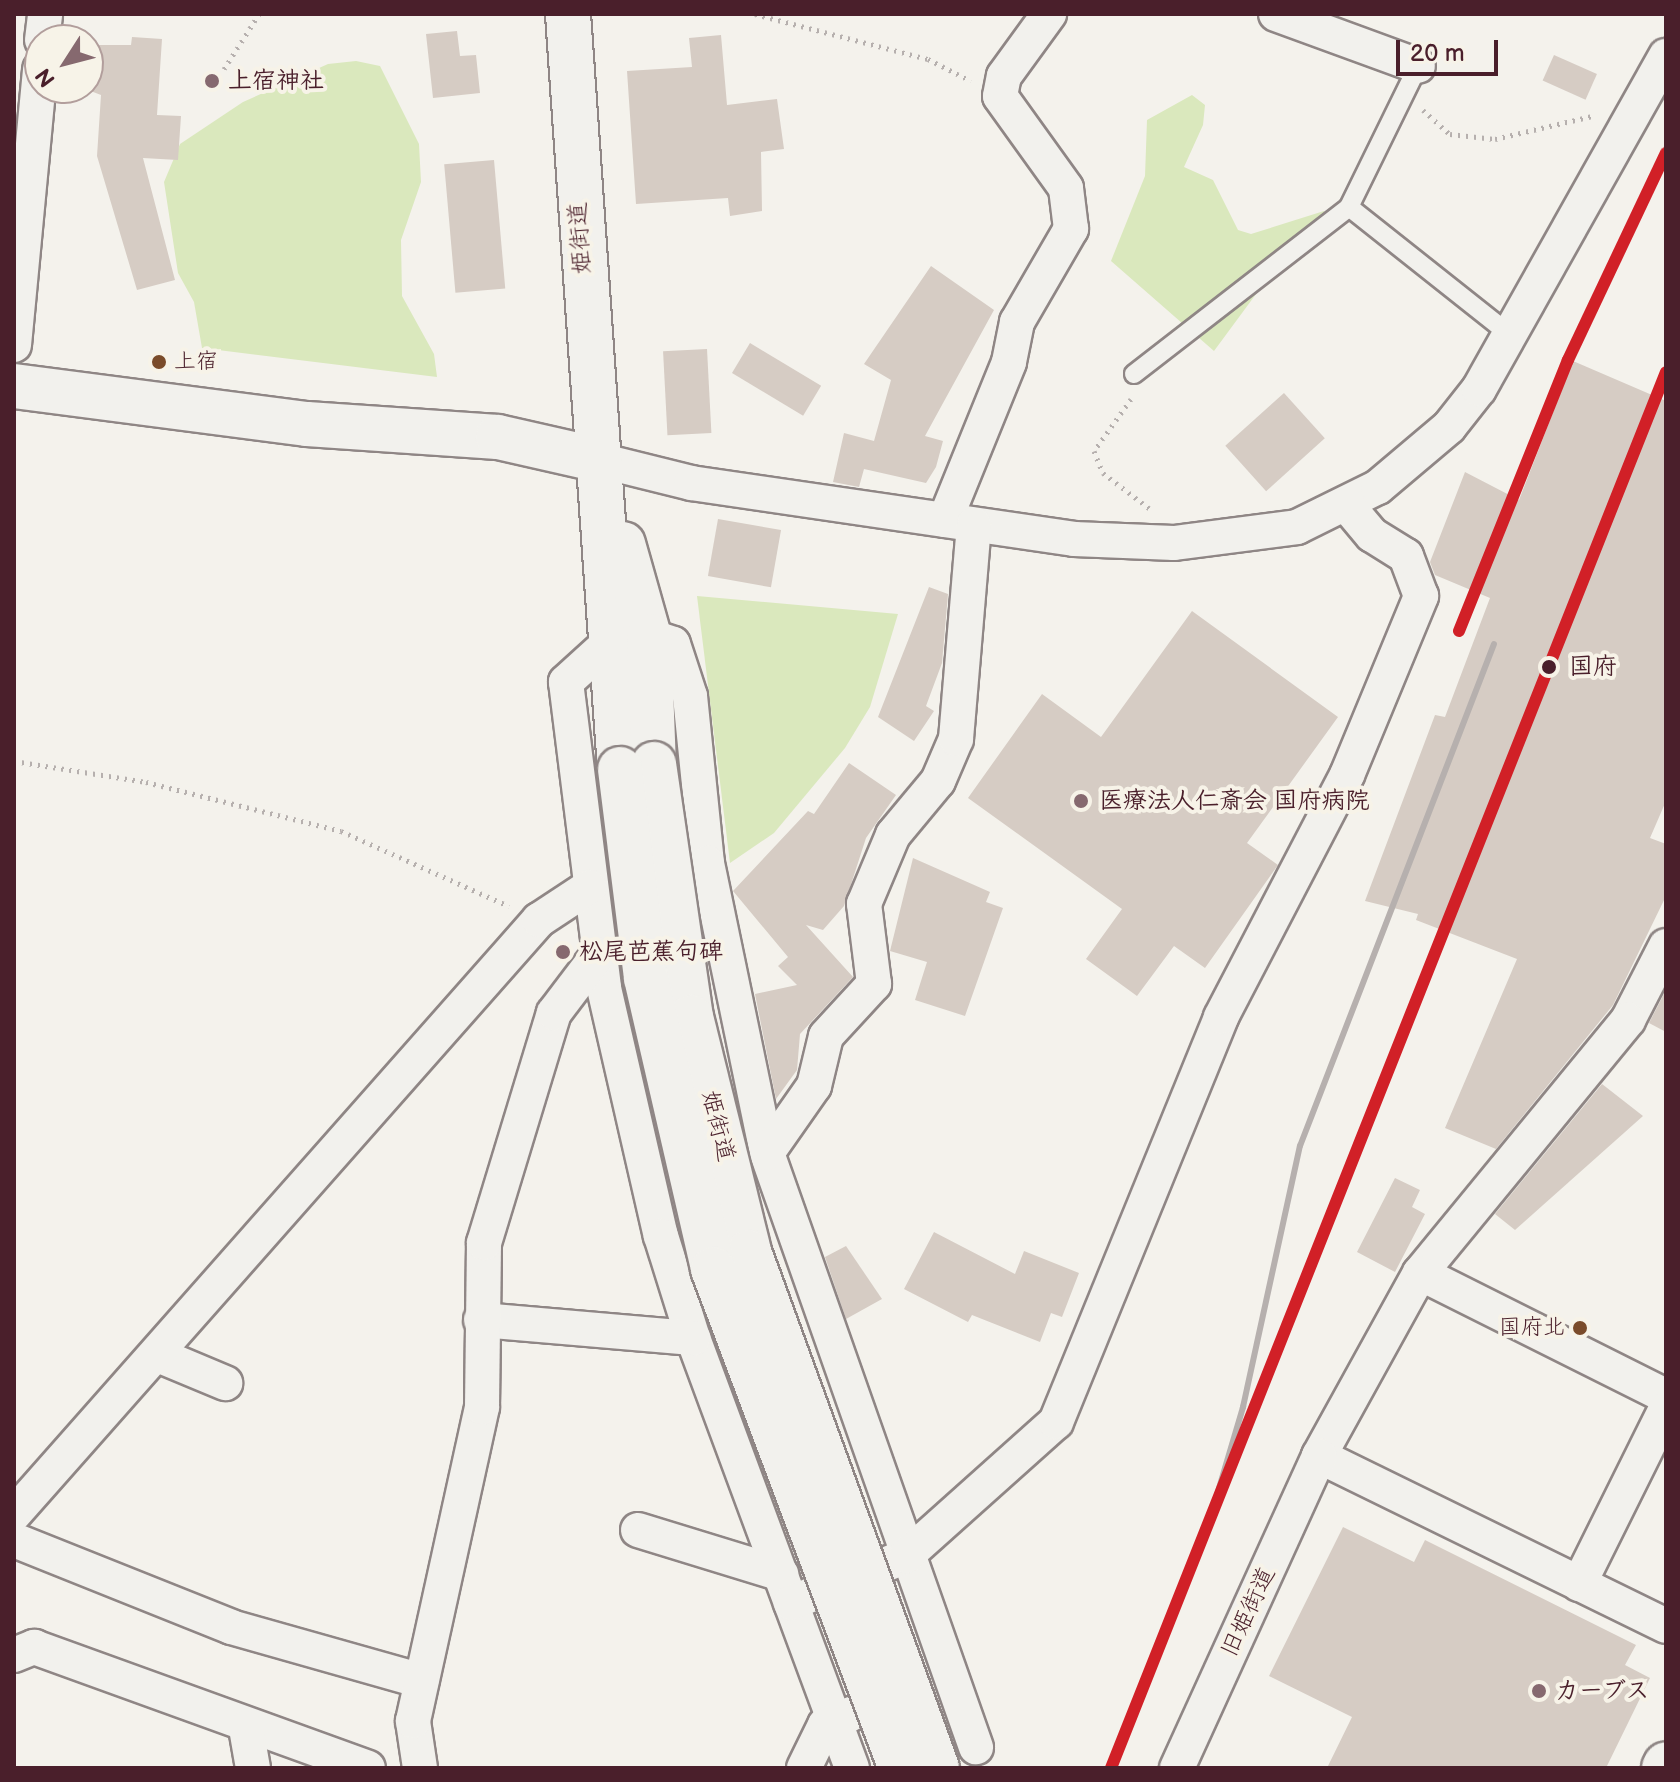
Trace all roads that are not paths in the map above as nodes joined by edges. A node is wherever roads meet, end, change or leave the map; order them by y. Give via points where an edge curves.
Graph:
1 (568, 14) edge
2 (1049, 14) edge
3 (1276, 14) edge
4 (1666, 56) edge
5 (1411, 80) joint
6 (37, 104) edge
7 (1349, 207) junction
8 (1512, 336) junction
9 (14, 345) edge
10 (1134, 374) dead end
11 (14, 386) edge
12 (599, 460) junction
13 (1347, 505) junction
14 (960, 523) junction
15 (630, 638) junction
16 (637, 766) junction
17 (589, 887) junction
18 (1665, 951) edge
19 (598, 955) junction
20 (767, 1153) junction
21 (1420, 1273) junction
22 (481, 1320) junction
23 (693, 1338) junction
24 (158, 1355) junction
25 (225, 1383) dead end
26 (1666, 1396) edge
27 (1666, 1409) edge
28 (1319, 1456) junction
29 (14, 1514) edge
30 (638, 1530) dead end
31 (14, 1540) edge
32 (906, 1556) junction
33 (1579, 1584) junction
34 (786, 1588) junction
35 (1666, 1626) edge
36 (14, 1655) edge
37 (950, 1675) junction
38 (422, 1681) junction
39 (836, 1720) junction
40 (246, 1728) junction
41 (976, 1747) dead end
42 (253, 1768) edge
43 (368, 1768) edge
44 (420, 1768) edge
45 (804, 1768) edge
46 (852, 1768) edge
47 (901, 1768) edge
48 (937, 1768) edge
49 (1177, 1768) edge

1 - 12 main road, 姫街道
2 - 14 street via 1004,76 1000,96 1066,188 1071,229 1017,322
3 - 5 street
4 - 8 street
5 - 7 lane
6 - 9 street
7 - 8 lane
7 - 10 lane
8 - 13 street via 1449,427
11 - 12 main road via 307,424 498,437
12 - 14 street via 691,483
12 - 15 main road, 姫街道
13 - 14 street via 1297,527 1174,543
13 - 32 street via 1372,535 1406,556 1421,596 1347,775 1221,1017 1056,1422
14 - 20 street via 956,739 938,781 893,835 864,904 874,984 826,1036 814,1086
15 - 16 main road, 姫街道
15 - 17 street via 566,682
15 - 20 street via 673,644 690,696 707,863
16 - 47 main road, 姫街道, bridge via 646,978 713,1269
16 - 48 main road, 姫街道, bridge via 749,1252
17 - 19 street
17 - 24 street via 539,920
18 - 21 street, 旧姫街道 via 1628,1020
19 - 22 street via 554,1013 503,1167 484,1243
19 - 23 street via 661,1236
20 - 32 street
21 - 26 street
21 - 28 street, 旧姫街道
22 - 23 street
22 - 38 street via 482,1407
23 - 34 street
24 - 25 street
24 - 29 street
27 - 33 street
28 - 33 street
28 - 49 street, 旧姫街道
30 - 34 street
31 - 38 street via 231,1627
32 - 34 street
32 - 37 street
33 - 35 street
34 - 39 street
36 - 40 street via 34,1647
37 - 39 street
37 - 41 street
38 - 44 street via 413,1721
39 - 45 street via 825,1725
39 - 46 street
40 - 42 street
40 - 43 street

